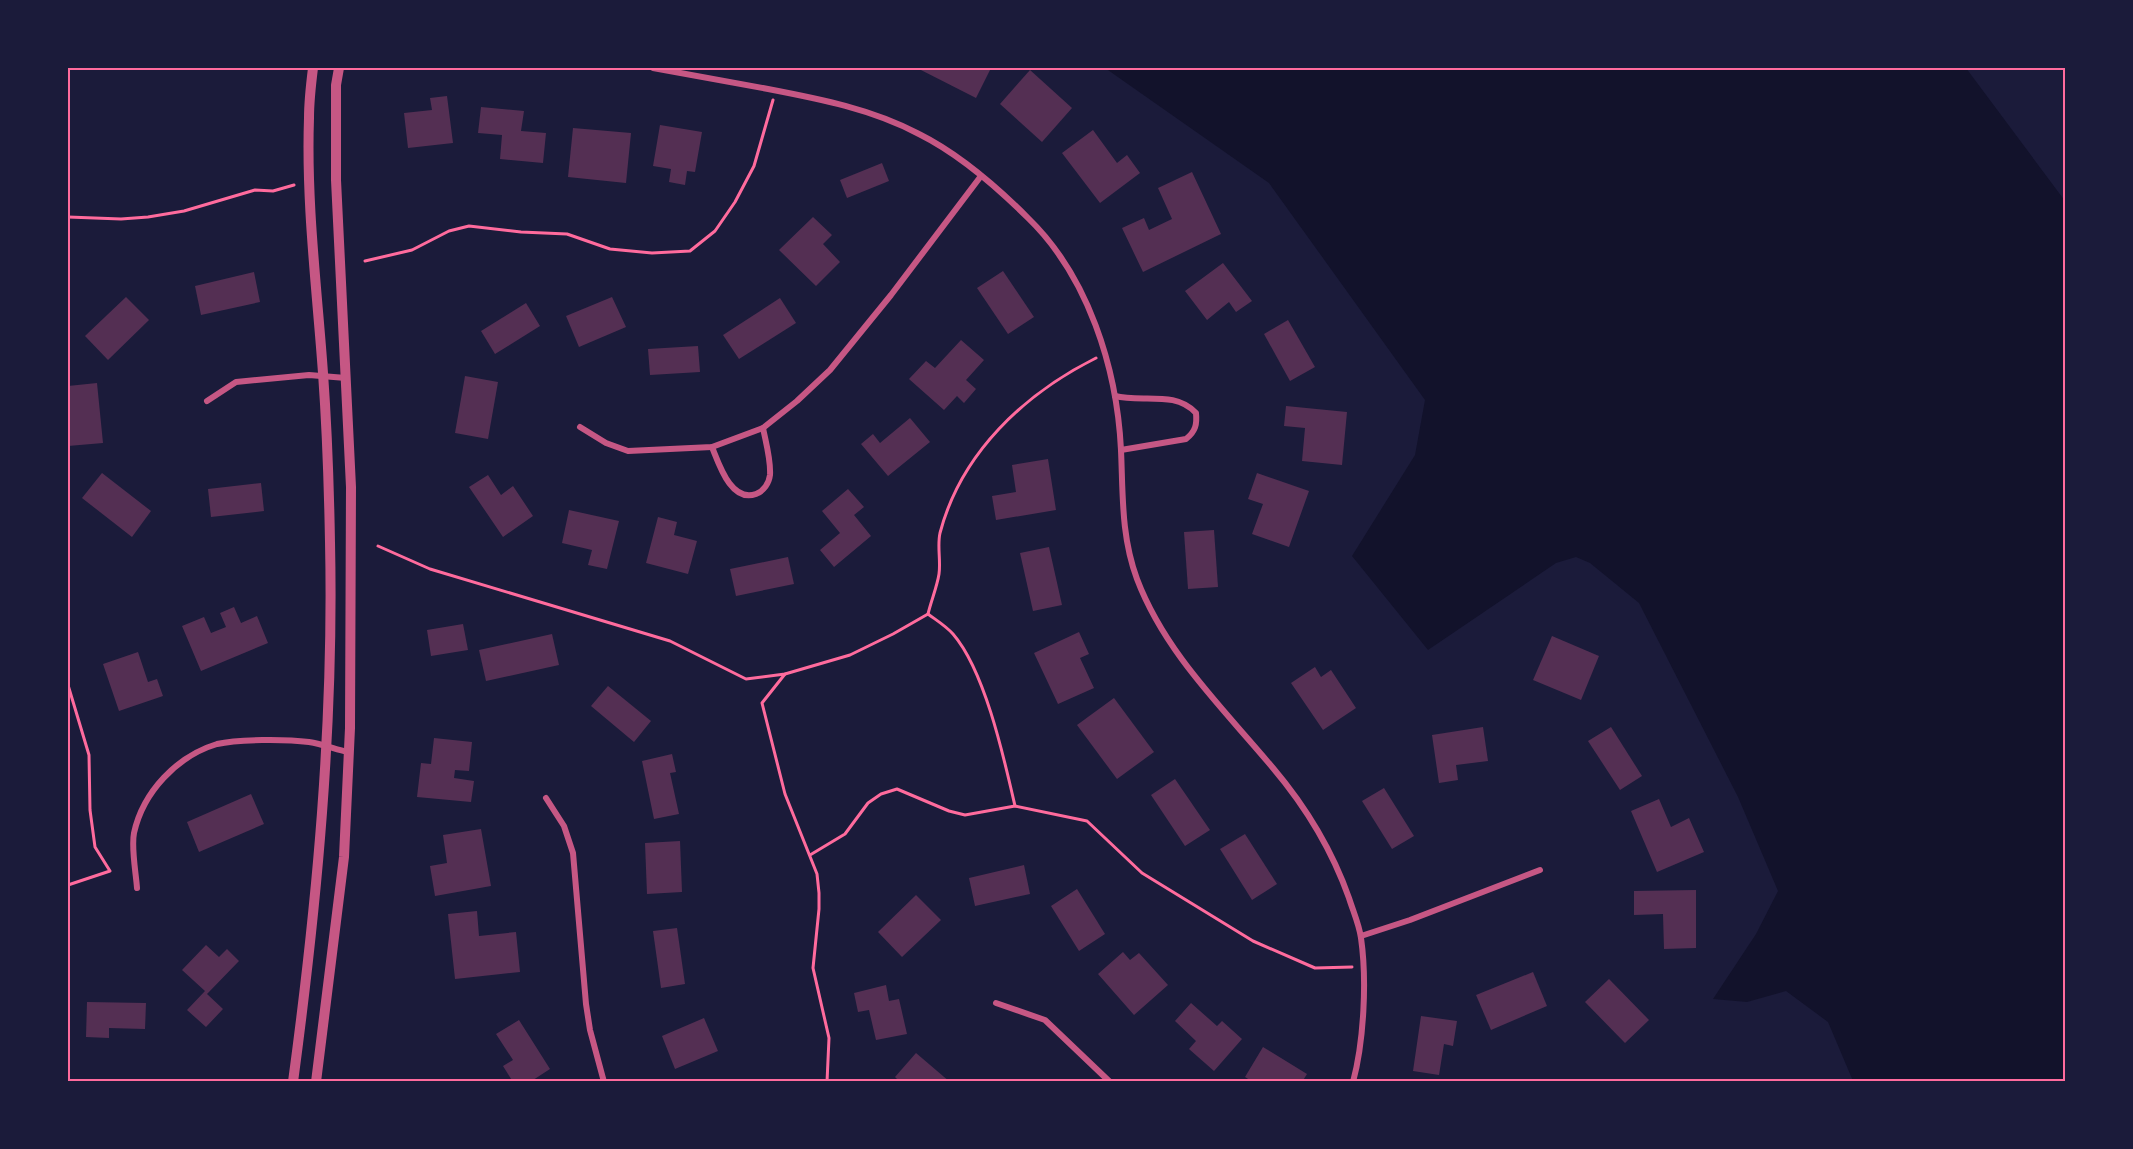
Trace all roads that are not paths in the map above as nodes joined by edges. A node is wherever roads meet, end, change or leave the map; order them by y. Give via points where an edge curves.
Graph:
1 (313, 68) edge
2 (339, 68) edge
3 (652, 68) edge
4 (981, 176) junction
5 (324, 376) junction
6 (346, 378) junction
7 (1115, 396) junction
8 (207, 402) dead end
9 (580, 427) dead end
10 (763, 428) junction
11 (712, 447) junction
12 (1121, 450) junction
13 (326, 748) junction
14 (348, 752) junction
15 (546, 798) dead end
16 (1540, 870) dead end
17 (137, 888) dead end
18 (1361, 936) junction
19 (996, 1003) dead end
20 (293, 1082) edge
21 (316, 1082) edge
22 (604, 1082) edge
23 (1110, 1082) edge
24 (1353, 1082) edge

1 - 5 street via 309,190
2 - 6 street via 336,180
3 - 4 street via 844,104 919,133
4 - 7 street via 1032,221 1074,280 1106,353
4 - 10 street via 830,370
5 - 6 street
5 - 8 street via 236,382
5 - 13 street via 330,543
6 - 14 street via 351,487
7 - 12 street
7 - 12 street via 1173,399 1184,402 1196,413 1197,424 1186,439
9 - 11 street via 628,451
10 - 11 street
10 - 11 street via 770,475 767,485 755,494 745,495 730,484
12 - 18 street via 1123,519 1129,550 1158,627 1315,825 1344,885
13 - 14 street
13 - 17 street via 310,742 243,741 218,744 182,762 147,798 133,835
13 - 20 street via 315,906
14 - 21 street via 345,857
15 - 22 street via 564,826 573,853 586,1004
16 - 18 street
18 - 24 street via 1362,1038
19 - 23 street via 1045,1020

